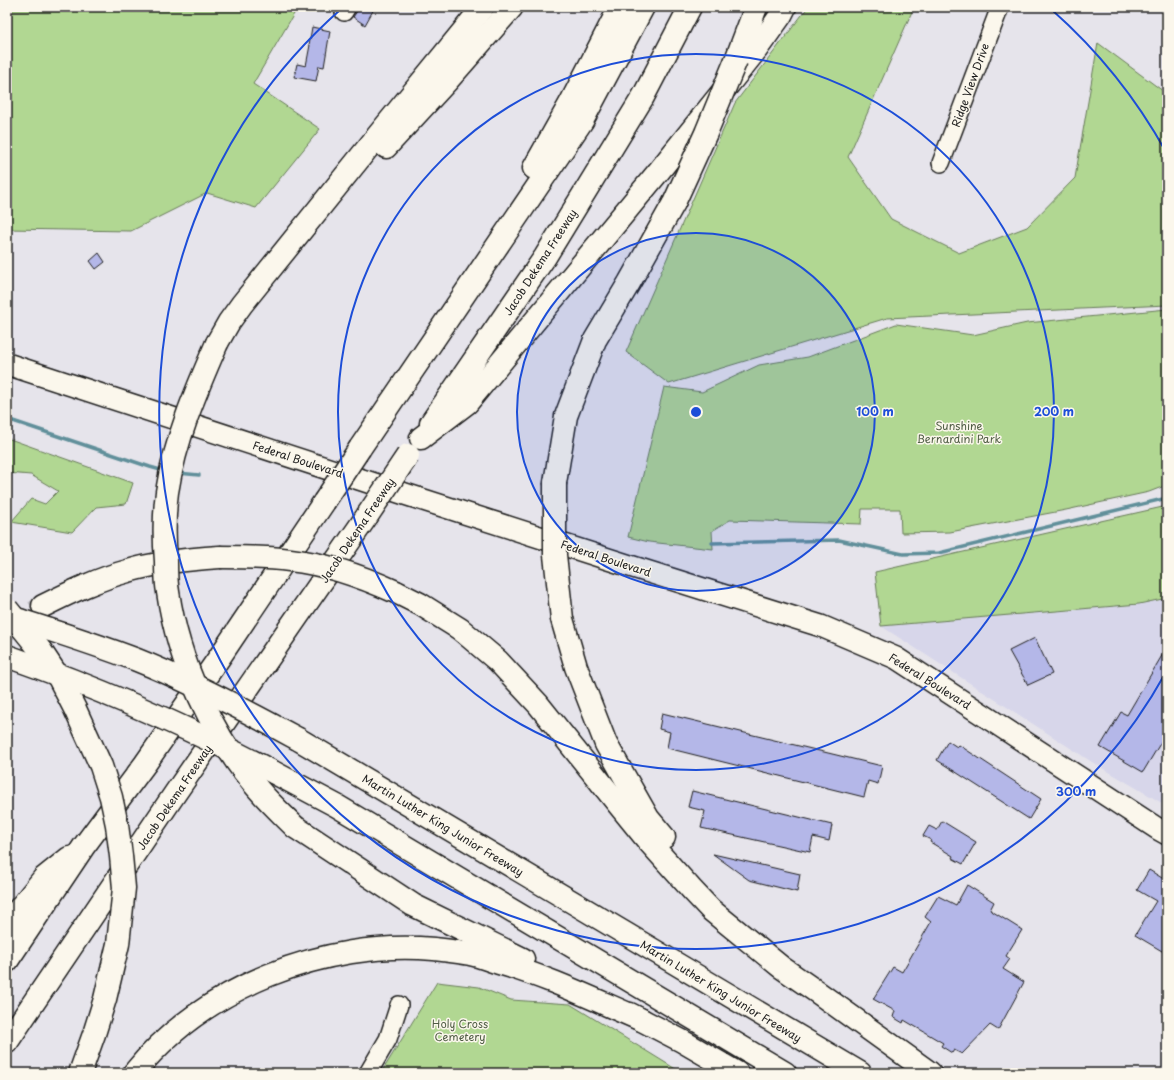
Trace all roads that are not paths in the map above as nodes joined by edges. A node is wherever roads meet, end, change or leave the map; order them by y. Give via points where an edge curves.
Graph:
1 (483, 7) edge
2 (512, 7) edge
3 (620, 7) edge
4 (643, 7) edge
5 (690, 7) edge
6 (756, 7) edge
7 (785, 7) edge
8 (1000, 7) edge
9 (941, 164) dead end
10 (266, 275) junction
11 (456, 306) junction
12 (7, 364) edge
13 (414, 447) junction
14 (43, 606) tunnel mouth
15 (7, 609) edge
16 (7, 616) edge
17 (7, 656) edge
18 (1167, 834) edge
19 (84, 846) junction
20 (7, 924) edge
21 (7, 961) edge
22 (781, 967) junction
23 (399, 1005) dead end
24 (642, 1020) junction
25 (7, 1042) edge
26 (80, 1073) edge
27 (134, 1073) edge
28 (368, 1073) edge
29 (737, 1073) edge
30 (785, 1073) edge
31 (860, 1073) edge
32 (930, 1073) edge

1 - 10 highway
2 - 10 highway via 447,81
3 - 11 highway via 570,104
4 - 11 highway via 582,121
5 - 13 highway, Jacob Dekema Freeway via 643,97 545,257
6 - 22 highway, bridge via 706,133 674,203 595,340 566,416 555,483 555,555 562,619 576,667 606,744 648,818
7 - 13 highway via 756,50 659,171 467,403
8 - 9 street, Ridge View Drive
10 - 24 highway, bridge via 229,322 217,343 180,434 167,492 164,517 165,549 168,591 174,624 183,655 209,718 258,790 295,827 413,905
11 - 19 highway, bridge via 146,764
12 - 18 main road, Federal Boulevard via 416,498 820,626 896,658
13 - 25 highway, Jacob Dekema Freeway, bridge
14 - 22 highway, bridge via 72,591 129,570 220,557 291,560 351,574 396,592 460,629 498,661 538,704 649,842 688,885 723,920
15 - 26 highway, bridge via 59,678 75,709 101,766 117,825 124,888 118,944 105,999
16 - 31 highway, Martin Luther King Junior Freeway, bridge via 138,660 220,698 298,739
17 - 30 highway, bridge via 156,715 237,753 344,810
19 - 20 highway via 44,878
19 - 21 highway
22 - 32 highway
23 - 28 street via 388,1039
24 - 27 highway via 556,983 471,954 434,949 376,949 323,957 250,983 203,1010 176,1030
24 - 29 highway

